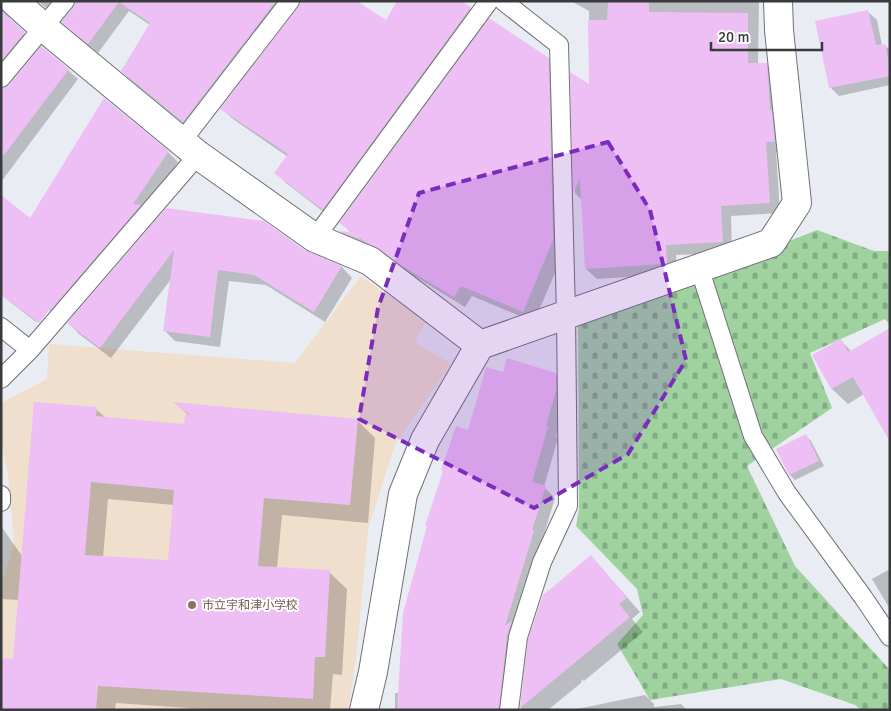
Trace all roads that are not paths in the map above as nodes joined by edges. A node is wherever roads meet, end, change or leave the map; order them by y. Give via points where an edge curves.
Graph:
1 (14, 1) edge
2 (65, 1) edge
3 (290, 1) edge
4 (489, 1) edge
5 (503, 1) edge
6 (778, 1) edge
7 (43, 27) junction
8 (1, 78) edge
9 (190, 148) junction
10 (315, 238) junction
11 (699, 268) junction
12 (566, 314) junction
13 (1, 327) edge
14 (480, 345) junction
15 (30, 350) junction
16 (1, 379) edge
17 (1, 495) edge
18 (1, 502) edge
19 (890, 637) edge
20 (364, 710) edge
21 (509, 710) edge

1 - 7 street
2 - 7 lane
3 - 9 lane
4 - 10 lane
5 - 12 lane via 559,45
6 - 11 street via 796,204 771,242
7 - 8 lane
7 - 9 street
9 - 10 street
9 - 15 lane
10 - 14 street via 370,261
11 - 12 street
11 - 19 lane via 753,436 787,493
12 - 14 street
12 - 21 lane via 568,506 542,562 518,637
13 - 15 lane
14 - 20 street via 425,440 403,494
15 - 16 lane
17 - 18 lane

